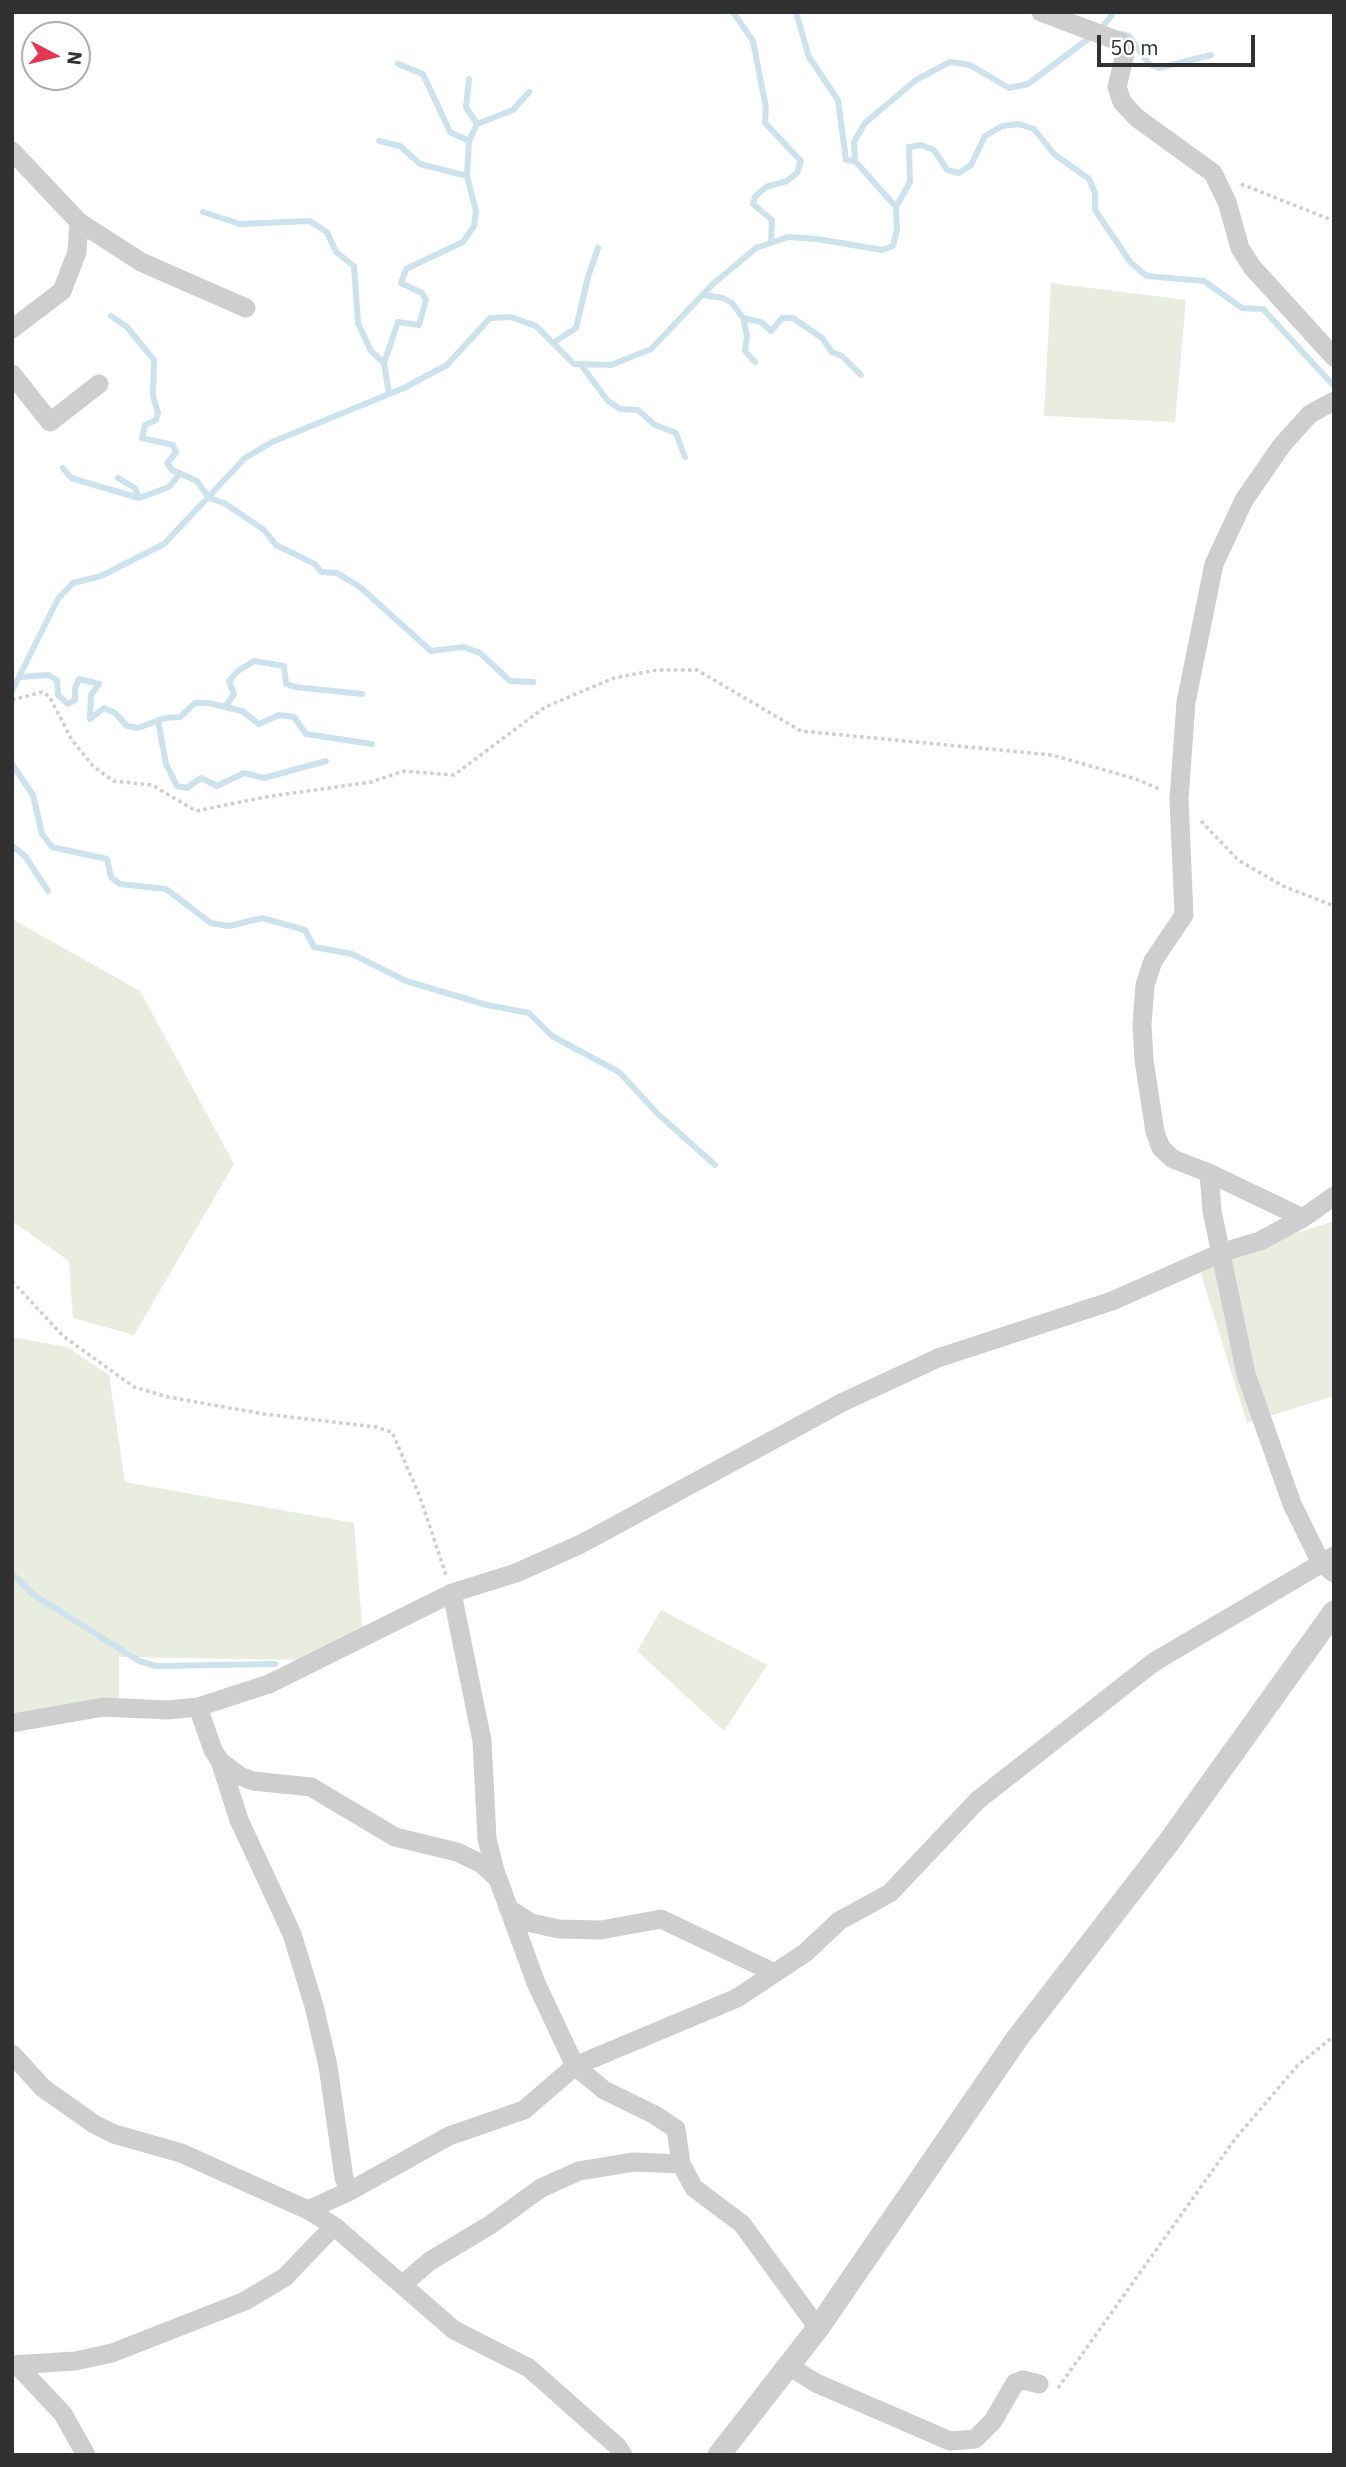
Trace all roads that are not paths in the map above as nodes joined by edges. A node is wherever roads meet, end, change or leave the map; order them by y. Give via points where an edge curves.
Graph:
1 (1041, 12) edge
2 (12, 151) edge
3 (79, 222) junction
4 (246, 308) dead end
5 (12, 329) edge
6 (1334, 357) edge
7 (12, 374) edge
8 (99, 384) dead end
9 (1334, 401) edge
10 (1209, 1173) junction
11 (1334, 1196) edge
12 (1303, 1218) junction
13 (1223, 1252) junction
14 (1329, 1564) edge
15 (452, 1593) junction
16 (1334, 1612) edge
17 (198, 1707) junction
18 (12, 1723) edge
19 (220, 1761) junction
20 (498, 1879) junction
21 (508, 1908) junction
22 (775, 1973) junction
23 (12, 2054) edge
24 (575, 2066) junction
25 (681, 2164) junction
26 (350, 2191) junction
27 (308, 2210) junction
28 (334, 2226) junction
29 (403, 2284) junction
30 (818, 2328) junction
31 (15, 2365) edge
32 (789, 2366) junction
33 (1039, 2384) road end
34 (86, 2455) edge
35 (623, 2455) edge
36 (719, 2455) edge

1 - 6 street via 1121,42 1126,50 1116,87 1122,102 1213,173 1240,248 1252,267
2 - 3 street
3 - 4 street via 141,262
3 - 5 street via 77,251 62,291
7 - 8 street via 50,422
9 - 10 street via 1310,414 1282,445 1227,532 1214,564 1186,702 1179,799 1184,915 1153,961 1145,985 1144,1060 1161,1148 1174,1159
10 - 12 street
10 - 13 street via 1212,1211
11 - 12 street
12 - 13 street via 1260,1241
13 - 14 street via 1246,1374 1292,1504
13 - 15 street via 1112,1301 938,1357 843,1402 581,1544 516,1573
14 - 22 street via 1154,1662 978,1800 890,1893 839,1921
15 - 17 street via 269,1684
15 - 20 street via 482,1741 487,1839
16 - 30 street via 1169,1843 1016,2040
17 - 18 street via 104,1707
17 - 19 street
19 - 20 street via 253,1781 311,1787 395,1837 457,1852 482,1864
19 - 26 street via 239,1820 292,1934 307,1982 328,2066 341,2165
20 - 21 street
21 - 22 street via 531,1923 559,1929 601,1930 661,1919
21 - 24 street via 554,2028
22 - 24 street via 737,1998
23 - 27 street via 43,2088 114,2134 181,2153
24 - 25 street via 604,2090 676,2129
24 - 26 street via 524,2110 449,2136
25 - 29 street via 634,2162 579,2171 541,2188
25 - 30 street via 694,2188 742,2224
26 - 27 street
27 - 28 street
28 - 29 street
28 - 31 street via 285,2277 245,2301 112,2353
29 - 35 street via 454,2330 529,2368
30 - 32 street
31 - 34 street via 63,2414
32 - 33 street via 816,2383 950,2441 975,2439 993,2421 1015,2383
32 - 36 street

